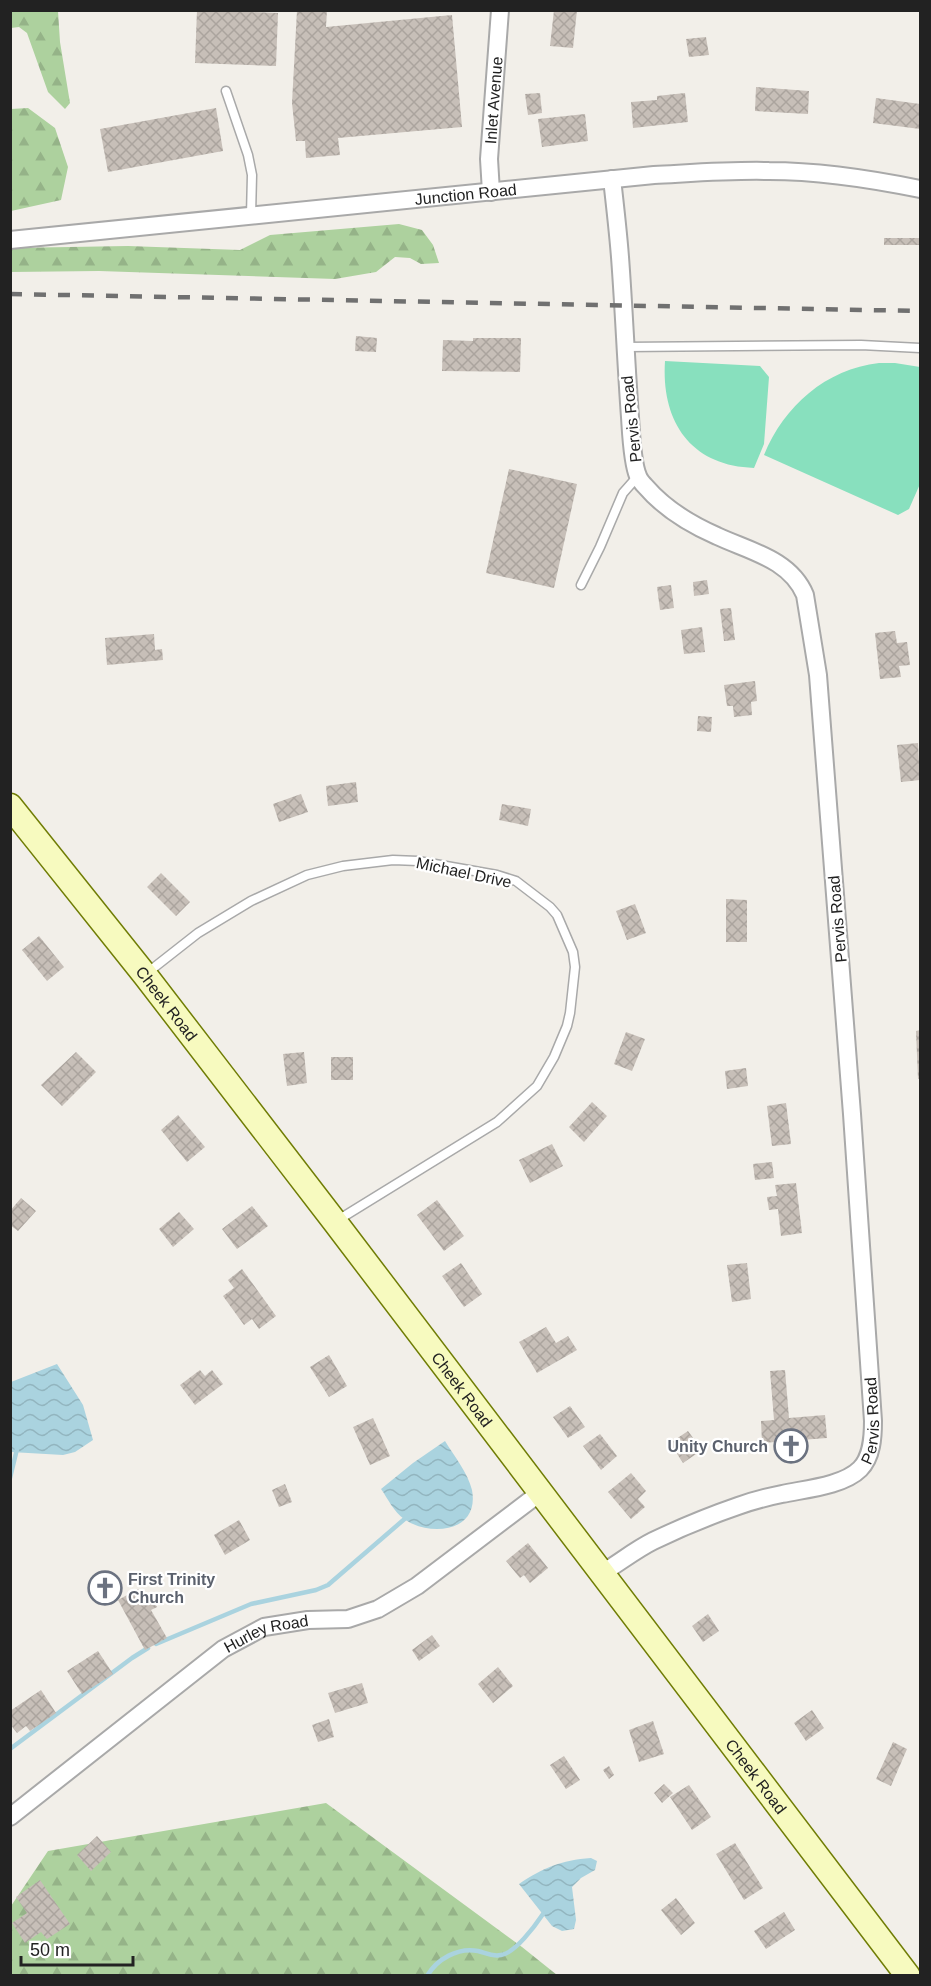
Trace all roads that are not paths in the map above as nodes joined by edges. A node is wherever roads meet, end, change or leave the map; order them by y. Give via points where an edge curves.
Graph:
1 (500, 10) edge
2 (226, 91) dead end
3 (612, 180) junction
4 (921, 189) edge
5 (491, 192) junction
6 (251, 215) junction
7 (10, 240) edge
8 (624, 347) junction
9 (921, 348) edge
10 (638, 476) junction
11 (581, 585) dead end
12 (10, 806) edge
13 (145, 975) junction
14 (335, 1222) junction
15 (541, 1492) junction
16 (602, 1573) junction
17 (10, 1817) edge
18 (908, 1976) edge

1 - 5 street, Inlet Avenue via 489,159
2 - 6 lane via 248,155
3 - 4 street, Junction Road via 733,170 772,171 839,176
3 - 5 street, Junction Road
3 - 8 street, Pervis Road
5 - 6 street, Junction Road
6 - 7 street, Junction Road
8 - 9 lane
8 - 10 street, Pervis Road
10 - 11 lane via 623,493
10 - 16 street, Pervis Road via 659,499 691,523 791,572 805,595 818,675 873,1434 861,1469 833,1483 737,1506 651,1542
12 - 13 street, Cheek Road
13 - 14 street, Cheek Road
13 - 14 lane, Michael Drive via 198,933 251,901 307,874 342,866 418,861 497,875 516,881 557,915 573,952 575,967 570,1013 554,1057 537,1086 497,1122
14 - 15 street, Cheek Road
15 - 16 street, Cheek Road
15 - 17 street, Hurley Road via 417,1586 378,1609 348,1619 308,1620 264,1628 223,1649
16 - 18 street, Cheek Road

